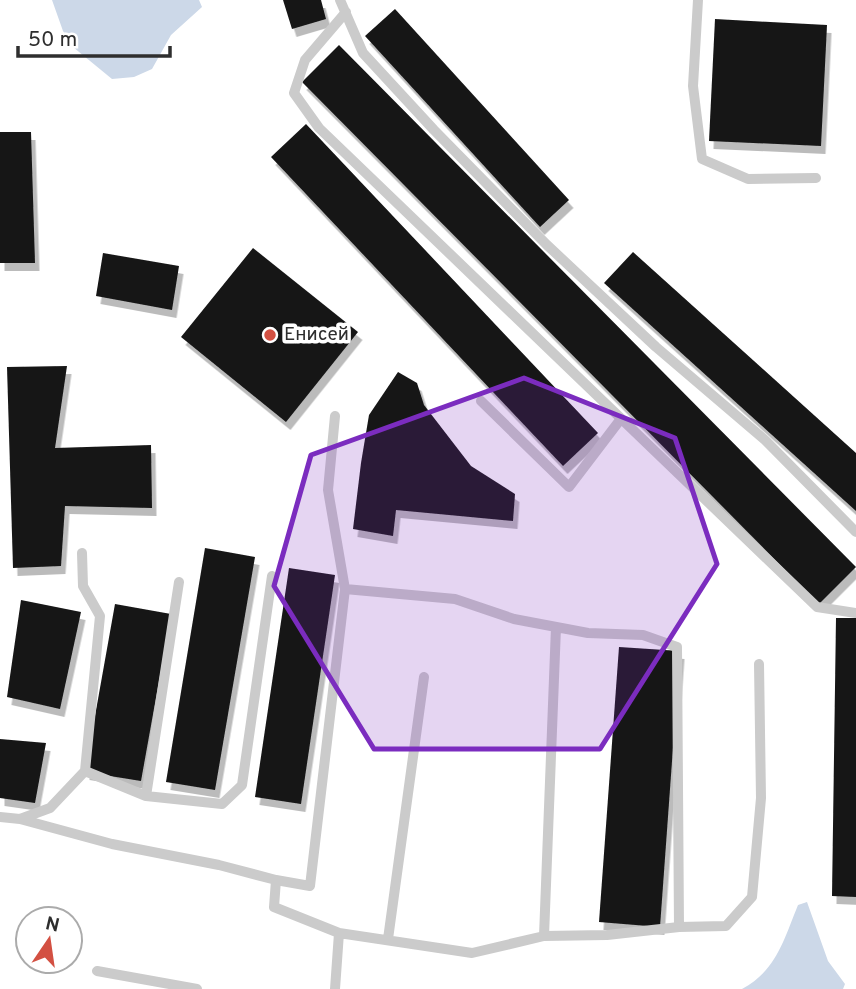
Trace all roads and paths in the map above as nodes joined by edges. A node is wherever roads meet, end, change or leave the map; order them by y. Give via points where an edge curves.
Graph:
1 (340, 0) edge
2 (698, 0) edge
3 (346, 12) junction
4 (816, 178) dead end
5 (481, 401) dead end
6 (335, 416) dead end
7 (620, 419) junction
8 (856, 532) edge
9 (82, 553) dead end
10 (272, 576) dead end
11 (179, 582) dead end
12 (345, 589) junction
13 (856, 613) edge
14 (556, 627) junction
15 (759, 664) dead end
16 (424, 677) dead end
17 (85, 771) junction
18 (146, 796) junction
19 (0, 817) edge
20 (20, 819) junction
21 (276, 880) junction
22 (679, 927) junction
23 (339, 933) junction
24 (544, 936) junction
25 (388, 939) junction
26 (97, 971) dead end
27 (197, 989) edge
28 (335, 989) edge

1 - 3 lane
2 - 4 lane via 693,86 702,159 748,178
3 - 7 lane via 305,60 294,93 319,128
3 - 8 lane via 363,52 434,130 547,245 765,440
5 - 7 lane via 569,487
6 - 12 lane via 328,490
7 - 13 lane via 817,607
9 - 17 lane via 83,586 100,616
10 - 18 lane via 243,785 222,804
11 - 18 lane
12 - 14 lane via 455,599 514,619
12 - 21 lane via 310,886
14 - 22 lane via 643,635 677,647
14 - 24 lane
15 - 22 lane via 761,798 752,897 726,926
16 - 25 lane
17 - 18 lane
17 - 20 lane via 50,808
19 - 20 lane
20 - 21 lane
21 - 23 lane via 274,907
22 - 24 lane
23 - 25 lane
23 - 28 lane
24 - 25 lane via 472,953
26 - 27 lane

